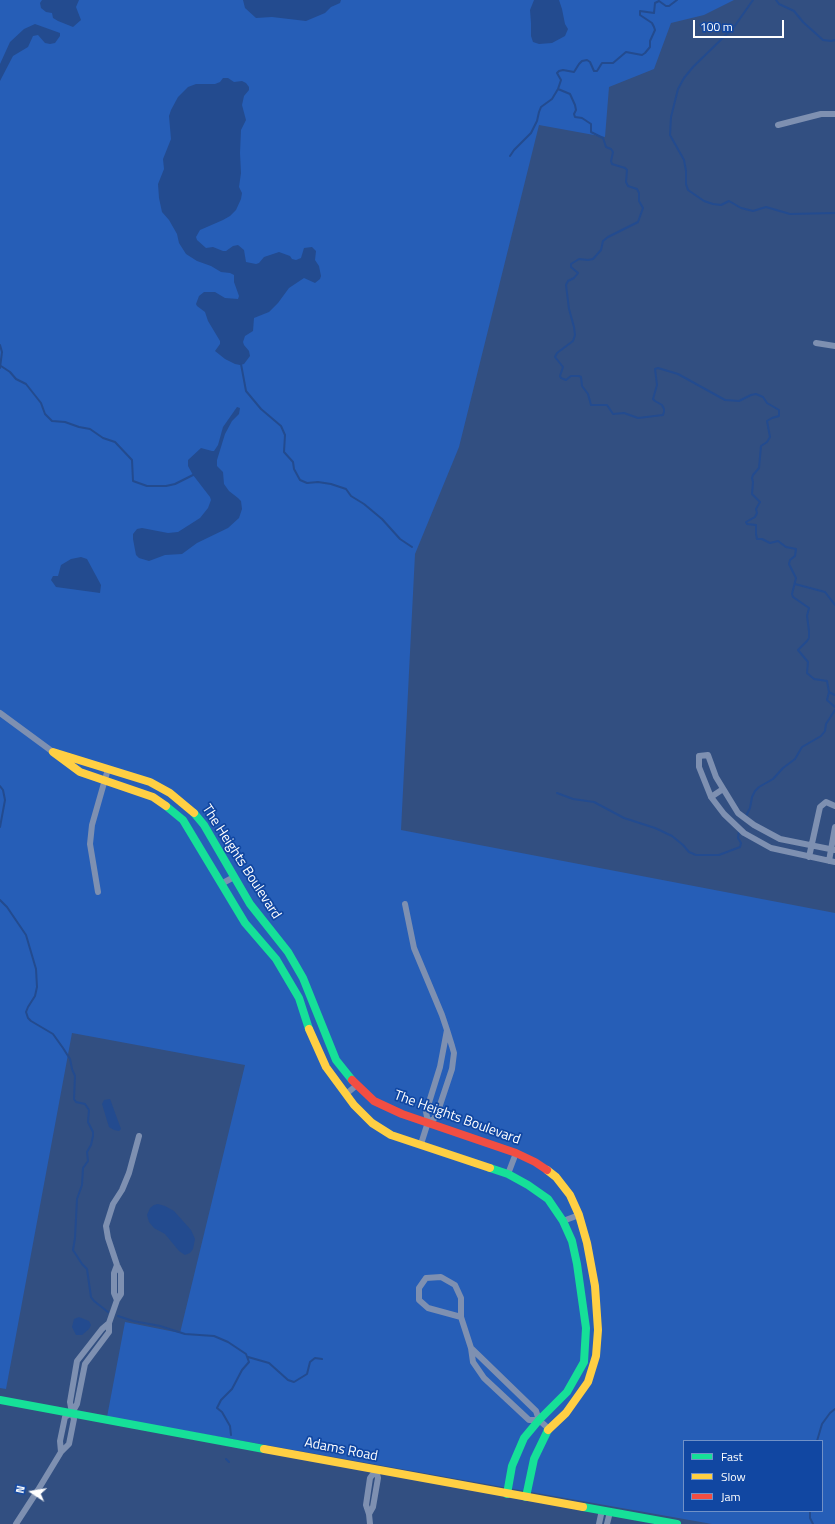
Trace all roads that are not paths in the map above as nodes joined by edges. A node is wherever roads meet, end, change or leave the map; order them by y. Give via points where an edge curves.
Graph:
1 (835, 114) edge
2 (778, 125) dead end
3 (816, 343) dead end
4 (835, 346) edge
5 (0, 713) edge
6 (53, 752) junction
7 (108, 769) junction
8 (104, 780) junction
9 (723, 789) junction
10 (711, 797) junction
11 (187, 806) junction
12 (835, 806) edge
13 (178, 816) junction
14 (835, 827) edge
15 (769, 833) junction
16 (765, 844) junction
17 (811, 845) junction
18 (833, 850) edge
19 (809, 857) junction
20 (832, 862) edge
21 (234, 877) junction
22 (221, 884) junction
23 (98, 892) dead end
24 (405, 904) dead end
25 (307, 987) junction
26 (296, 993) junction
27 (447, 1030) junction
28 (357, 1085) junction
29 (346, 1094) junction
30 (428, 1122) junction
31 (139, 1136) dead end
32 (421, 1144) junction
33 (516, 1153) junction
34 (508, 1174) junction
35 (579, 1215) junction
36 (563, 1221) junction
37 (596, 1299) junction
38 (582, 1300) junction
39 (461, 1317) junction
40 (109, 1324) junction
41 (471, 1348) junction
42 (80, 1356) junction
43 (88, 1360) junction
44 (576, 1375) junction
45 (588, 1382) junction
46 (0, 1400) edge
47 (72, 1413) junction
48 (539, 1420) junction
49 (549, 1429) junction
50 (60, 1452) junction
51 (376, 1470) junction
52 (507, 1494) junction
53 (526, 1497) junction
54 (606, 1511) junction
55 (16, 1524) edge
56 (370, 1524) edge
57 (599, 1524) edge
58 (607, 1524) edge
59 (677, 1524) edge

1 - 2 street via 821,114
3 - 4 street
5 - 6 street, The Heights Boulevard
6 - 7 street, The Heights Boulevard
6 - 8 street, The Heights Boulevard via 75,769
7 - 8 street
7 - 11 street, The Heights Boulevard via 156,785
8 - 13 street, The Heights Boulevard via 153,797
8 - 23 street via 92,825 90,844
9 - 10 street
9 - 10 street via 708,755 698,756 699,767
9 - 15 street via 738,813
10 - 16 street via 744,833
11 - 13 street
11 - 21 street, The Heights Boulevard via 204,825
12 - 17 street via 826,802 820,807
13 - 22 street, The Heights Boulevard via 191,831
14 - 18 street
15 - 16 street
15 - 17 street via 780,839
16 - 19 street via 771,848
17 - 18 street
17 - 19 street
18 - 20 street
19 - 20 street
21 - 22 street
21 - 25 street, The Heights Boulevard via 250,904 288,952
22 - 26 street, The Heights Boulevard via 245,923 276,959
24 - 27 street via 414,948
25 - 26 street
25 - 28 street, The Heights Boulevard via 336,1060
26 - 29 street, The Heights Boulevard via 326,1067
27 - 30 street via 440,1068 426,1112
27 - 30 street via 454,1053 453,1064 436,1115
28 - 29 street
28 - 30 street, The Heights Boulevard via 383,1105
29 - 32 street, The Heights Boulevard via 377,1127 391,1135
30 - 32 street
30 - 33 street, The Heights Boulevard
31 - 40 street via 129,1173 108,1215 106,1226 117,1265 114,1273 114,1293 117,1300
32 - 34 street, The Heights Boulevard
33 - 34 street
33 - 35 street, The Heights Boulevard via 535,1162 556,1177 570,1195
34 - 36 street, The Heights Boulevard via 548,1199
35 - 36 street
35 - 37 street, The Heights Boulevard via 587,1243
36 - 38 street, The Heights Boulevard via 572,1241
37 - 38 street
37 - 45 street, The Heights Boulevard via 596,1356
38 - 44 street, The Heights Boulevard via 586,1328 584,1362
39 - 39 street via 461,1298 455,1284 441,1277 426,1278 419,1288 419,1300 428,1308
39 - 41 street
40 - 42 street
40 - 43 street via 109,1332
41 - 48 street via 536,1411
41 - 48 street via 473,1362 484,1378 529,1420
42 - 43 street
42 - 47 street via 70,1402
43 - 47 street via 77,1404
44 - 45 street
44 - 48 street, The Heights Boulevard via 567,1392
45 - 49 street, The Heights Boulevard via 566,1413
46 - 47 street, Adams Road
47 - 50 street via 65,1417
47 - 50 street via 74,1419 69,1444
47 - 51 street, Adams Road
48 - 49 street
48 - 52 street, The Heights Boulevard via 521,1444 512,1466
49 - 53 street, The Heights Boulevard via 534,1459
50 - 55 street
51 - 52 street, Adams Road
51 - 56 street via 370,1478 367,1493 366,1505
52 - 53 street, Adams Road
53 - 54 street, Adams Road
54 - 57 street
54 - 58 street
54 - 59 street, Adams Road

